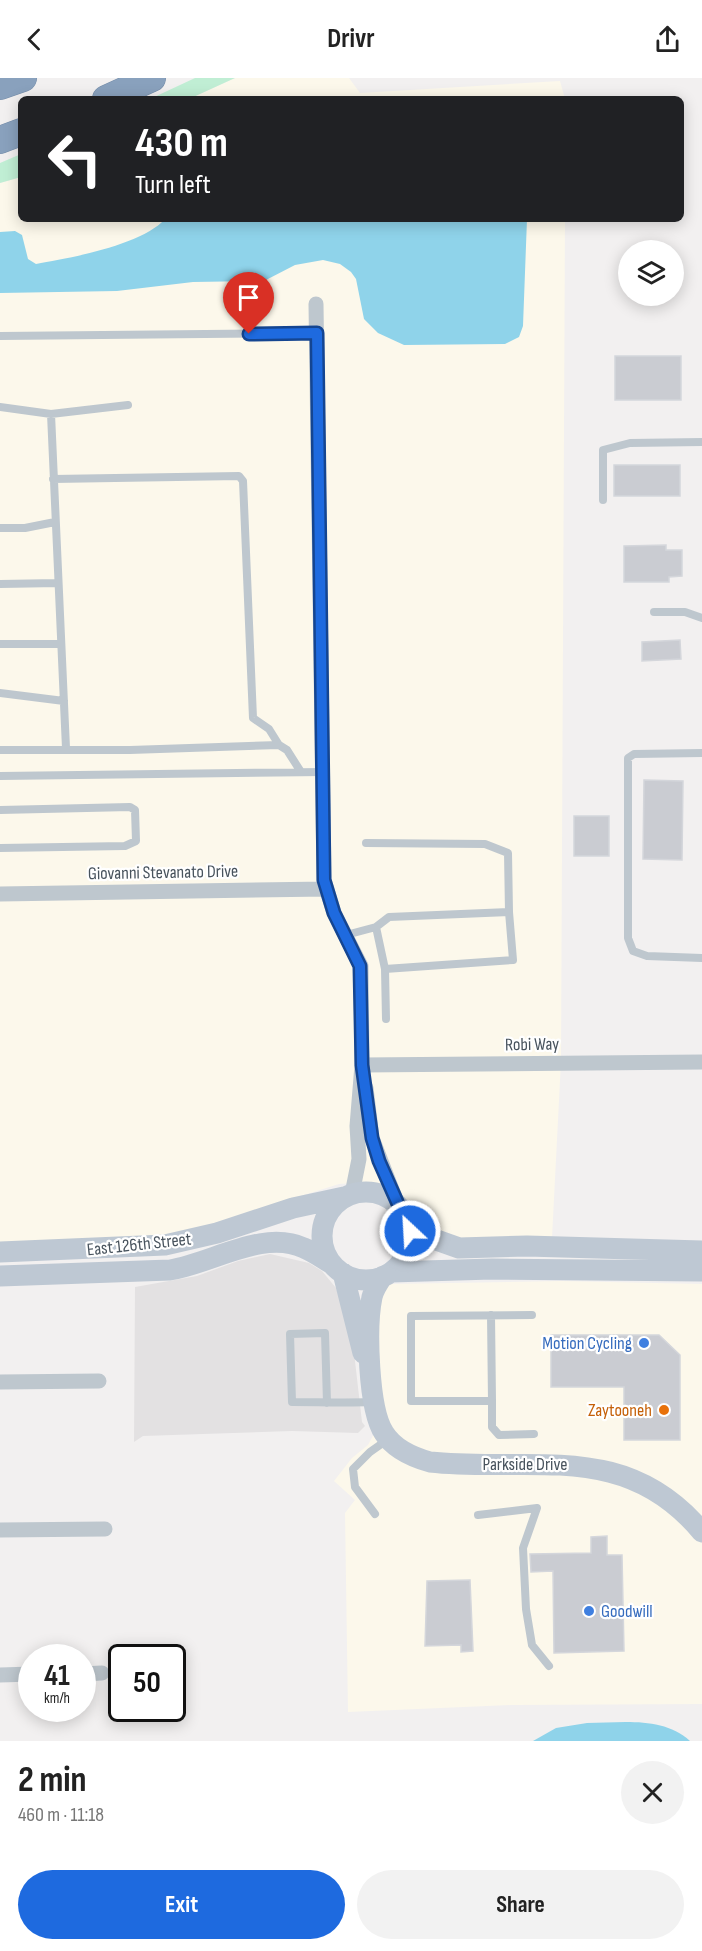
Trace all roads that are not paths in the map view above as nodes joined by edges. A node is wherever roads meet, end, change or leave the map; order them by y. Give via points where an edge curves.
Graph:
1 (23, 78) edge
2 (152, 78) edge
3 (0, 86) edge
4 (113, 96) edge
5 (18, 133) edge
6 (0, 140) edge
7 (316, 304) dead end
8 (317, 333) junction
9 (0, 336) edge
10 (128, 405) dead end
11 (0, 407) edge
12 (51, 414) junction
13 (702, 442) edge
14 (53, 479) junction
15 (603, 500) dead end
16 (55, 522) junction
17 (0, 528) edge
18 (0, 584) edge
19 (58, 584) junction
20 (654, 612) dead end
21 (702, 618) edge
22 (0, 644) edge
23 (61, 644) junction
24 (0, 693) edge
25 (64, 701) junction
26 (279, 745) junction
27 (66, 748) junction
28 (0, 750) edge
29 (702, 753) edge
30 (301, 772) junction
31 (322, 772) junction
32 (0, 776) edge
33 (0, 810) edge
34 (366, 843) dead end
35 (0, 848) edge
36 (327, 889) junction
37 (0, 894) edge
38 (509, 912) junction
39 (376, 927) junction
40 (346, 935) junction
41 (702, 958) edge
42 (385, 969) junction
43 (386, 1019) dead end
44 (702, 1062) edge
45 (362, 1065) junction
46 (348, 1196) junction
47 (401, 1209) junction
48 (702, 1251) edge
49 (0, 1252) edge
50 (338, 1269) junction
51 (702, 1271) edge
52 (387, 1274) junction
53 (0, 1276) edge
54 (491, 1316) junction
55 (532, 1316) dead end
56 (99, 1381) dead end
57 (0, 1382) edge
58 (371, 1395) junction
59 (492, 1401) junction
60 (327, 1402) junction
61 (534, 1434) dead end
62 (389, 1439) junction
63 (375, 1514) dead end
64 (478, 1515) dead end
65 (105, 1529) dead end
66 (0, 1530) edge
67 (702, 1530) edge
68 (549, 1666) dead end
69 (96, 1673) edge
70 (102, 1673) dead end
71 (18, 1674) edge
72 (0, 1675) edge

1 - 3 highway
2 - 4 highway
5 - 6 highway
7 - 8 street
8 - 9 lane
8 - 31 street
10 - 12 lane
11 - 12 lane
12 - 14 lane
13 - 15 lane via 630,443 603,450
14 - 16 lane
14 - 26 lane via 239,476 243,481 252,718 269,729
16 - 17 lane
16 - 19 lane
18 - 19 lane
19 - 23 lane
20 - 21 lane via 685,612
22 - 23 lane
23 - 25 lane
24 - 25 lane
25 - 27 lane
26 - 27 lane
26 - 30 lane
27 - 28 lane
29 - 41 lane via 634,754 628,758 628,938 633,951 647,956
30 - 31 lane
30 - 32 lane
31 - 36 street
33 - 35 lane via 130,807 135,810 136,841 125,846
34 - 38 lane via 485,844 508,853
36 - 37 street, Giovanni Stevanato Drive
36 - 40 street
38 - 39 lane via 389,917
38 - 42 lane via 513,960
39 - 40 lane
39 - 42 lane
40 - 45 street via 360,966
42 - 43 lane
44 - 45 street, Robi Way
45 - 46 street via 359,1159
45 - 47 street via 372,1138
46 - 47 main road via 377,1193
46 - 49 main road, East 126th Street via 165,1245
46 - 50 main road via 330,1210 322,1228 323,1247
47 - 48 main road via 430,1238 459,1248
47 - 52 main road via 410,1231 408,1250 398,1266
50 - 52 main road via 363,1280
50 - 53 main road, East 126th Street via 304,1248 271,1241 170,1270
50 - 58 main road, Parkside Drive
51 - 52 main road via 492,1269
52 - 58 main road, Parkside Drive via 375,1289 370,1306
54 - 55 lane
54 - 59 lane
54 - 59 lane via 411,1316 411,1401
56 - 57 street
58 - 60 lane
58 - 62 main road, Parkside Drive via 376,1418
59 - 61 lane via 492,1427 499,1435
60 - 60 lane via 292,1402 291,1334 325,1333
62 - 63 lane via 353,1469 355,1487
62 - 67 main road, Parkside Drive via 412,1456 430,1462 577,1464 611,1472 650,1489
64 - 68 lane via 537,1508 523,1548 526,1610 532,1645
65 - 66 street
69 - 70 street
71 - 72 street

